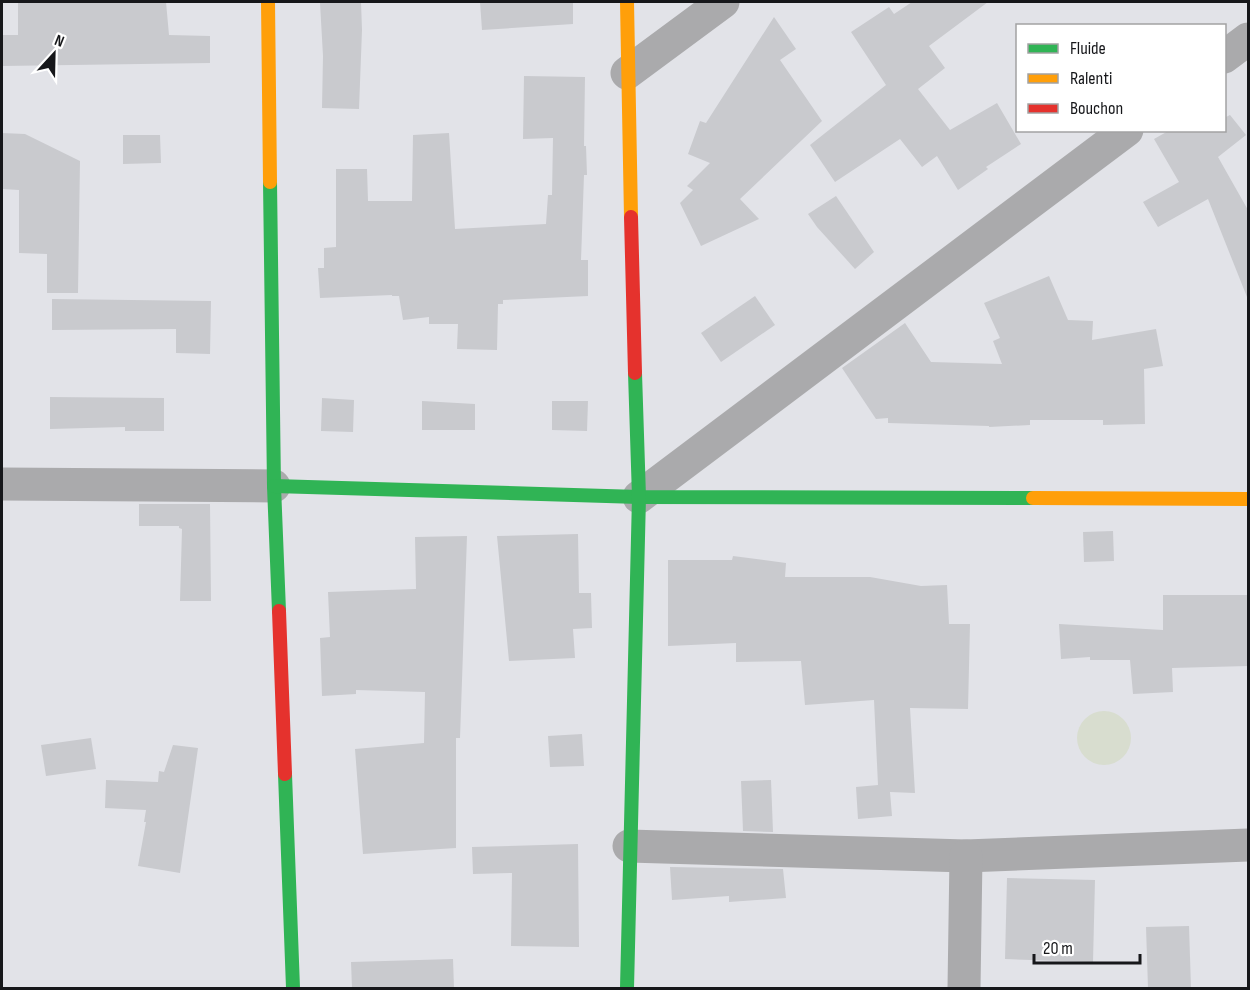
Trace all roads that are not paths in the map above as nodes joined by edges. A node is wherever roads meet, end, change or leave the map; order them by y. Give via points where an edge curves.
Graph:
1 (268, 2) edge
2 (627, 2) edge
3 (723, 2) edge
4 (1248, 39) edge
5 (1226, 56) edge
6 (627, 73) junction
7 (1124, 132) edge
8 (2, 484) edge
9 (274, 486) junction
10 (639, 497) junction
11 (1248, 499) edge
12 (1248, 845) edge
13 (629, 846) junction
14 (966, 856) junction
15 (293, 988) edge
16 (627, 988) edge
17 (964, 988) edge

1 - 9 main road
2 - 6 main road
3 - 6 street
4 - 5 street
6 - 10 main road
7 - 10 street
8 - 9 street
9 - 10 main road
9 - 15 main road
10 - 11 main road
10 - 13 main road
12 - 14 street
13 - 14 street
13 - 16 main road
14 - 17 street

